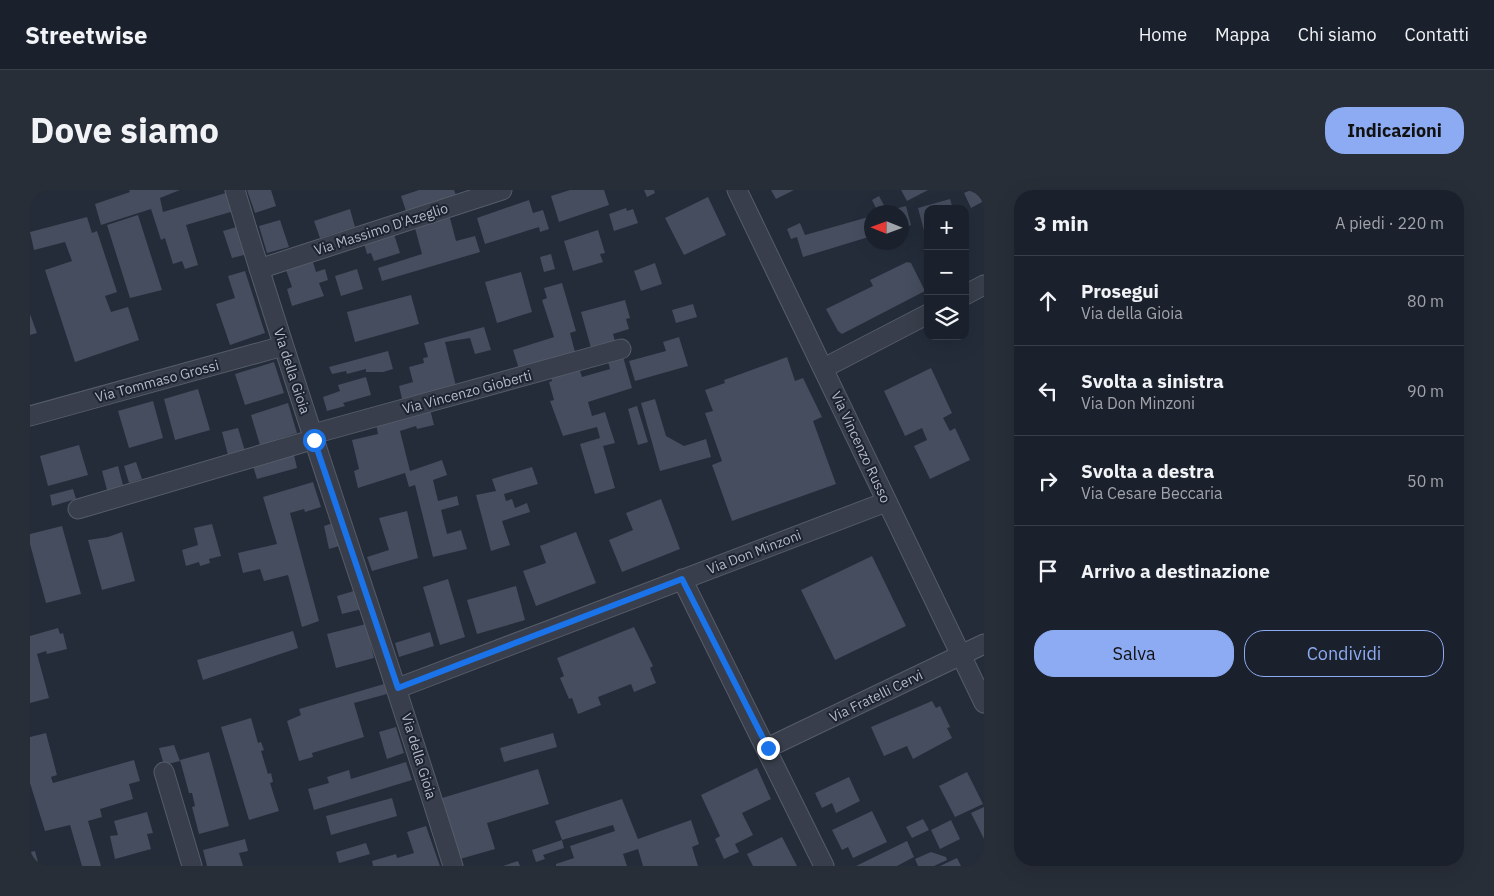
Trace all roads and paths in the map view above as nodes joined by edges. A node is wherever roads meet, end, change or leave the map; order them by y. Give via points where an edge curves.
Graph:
1 (235, 190) edge
2 (502, 190) edge
3 (737, 190) edge
4 (259, 269) junction
5 (984, 285) edge
6 (969, 293) edge
7 (924, 316) edge
8 (283, 346) junction
9 (621, 349) dead end
10 (824, 368) junction
11 (30, 416) edge
12 (314, 437) junction
13 (886, 502) junction
14 (78, 510) dead end
15 (682, 579) junction
16 (984, 644) edge
17 (962, 654) junction
18 (398, 688) junction
19 (984, 703) edge
20 (768, 748) junction
21 (164, 772) dead end
22 (192, 866) edge
23 (453, 866) edge
24 (824, 866) edge

1 - 4 street, Via della Gioia
2 - 4 street, Via Massimo D'Azeglio
3 - 10 street, Via Vincenzo Russo
4 - 8 street, Via della Gioia
5 - 6 street
7 - 10 street
8 - 11 street, Via Tommaso Grossi
8 - 12 street, Via della Gioia
9 - 12 street, Via Vincenzo Gioberti
10 - 13 street, Via Vincenzo Russo
12 - 14 street, Via Vincenzo Gioberti
12 - 18 street, Via della Gioia
13 - 15 street, Via Don Minzoni
13 - 17 street, Via Vincenzo Russo
15 - 18 street, Via Don Minzoni
15 - 20 street
16 - 17 street, Via Fratelli Cervi
17 - 19 street, Via Vincenzo Russo
17 - 20 street, Via Fratelli Cervi
18 - 23 street, Via della Gioia
20 - 24 street
21 - 22 street

